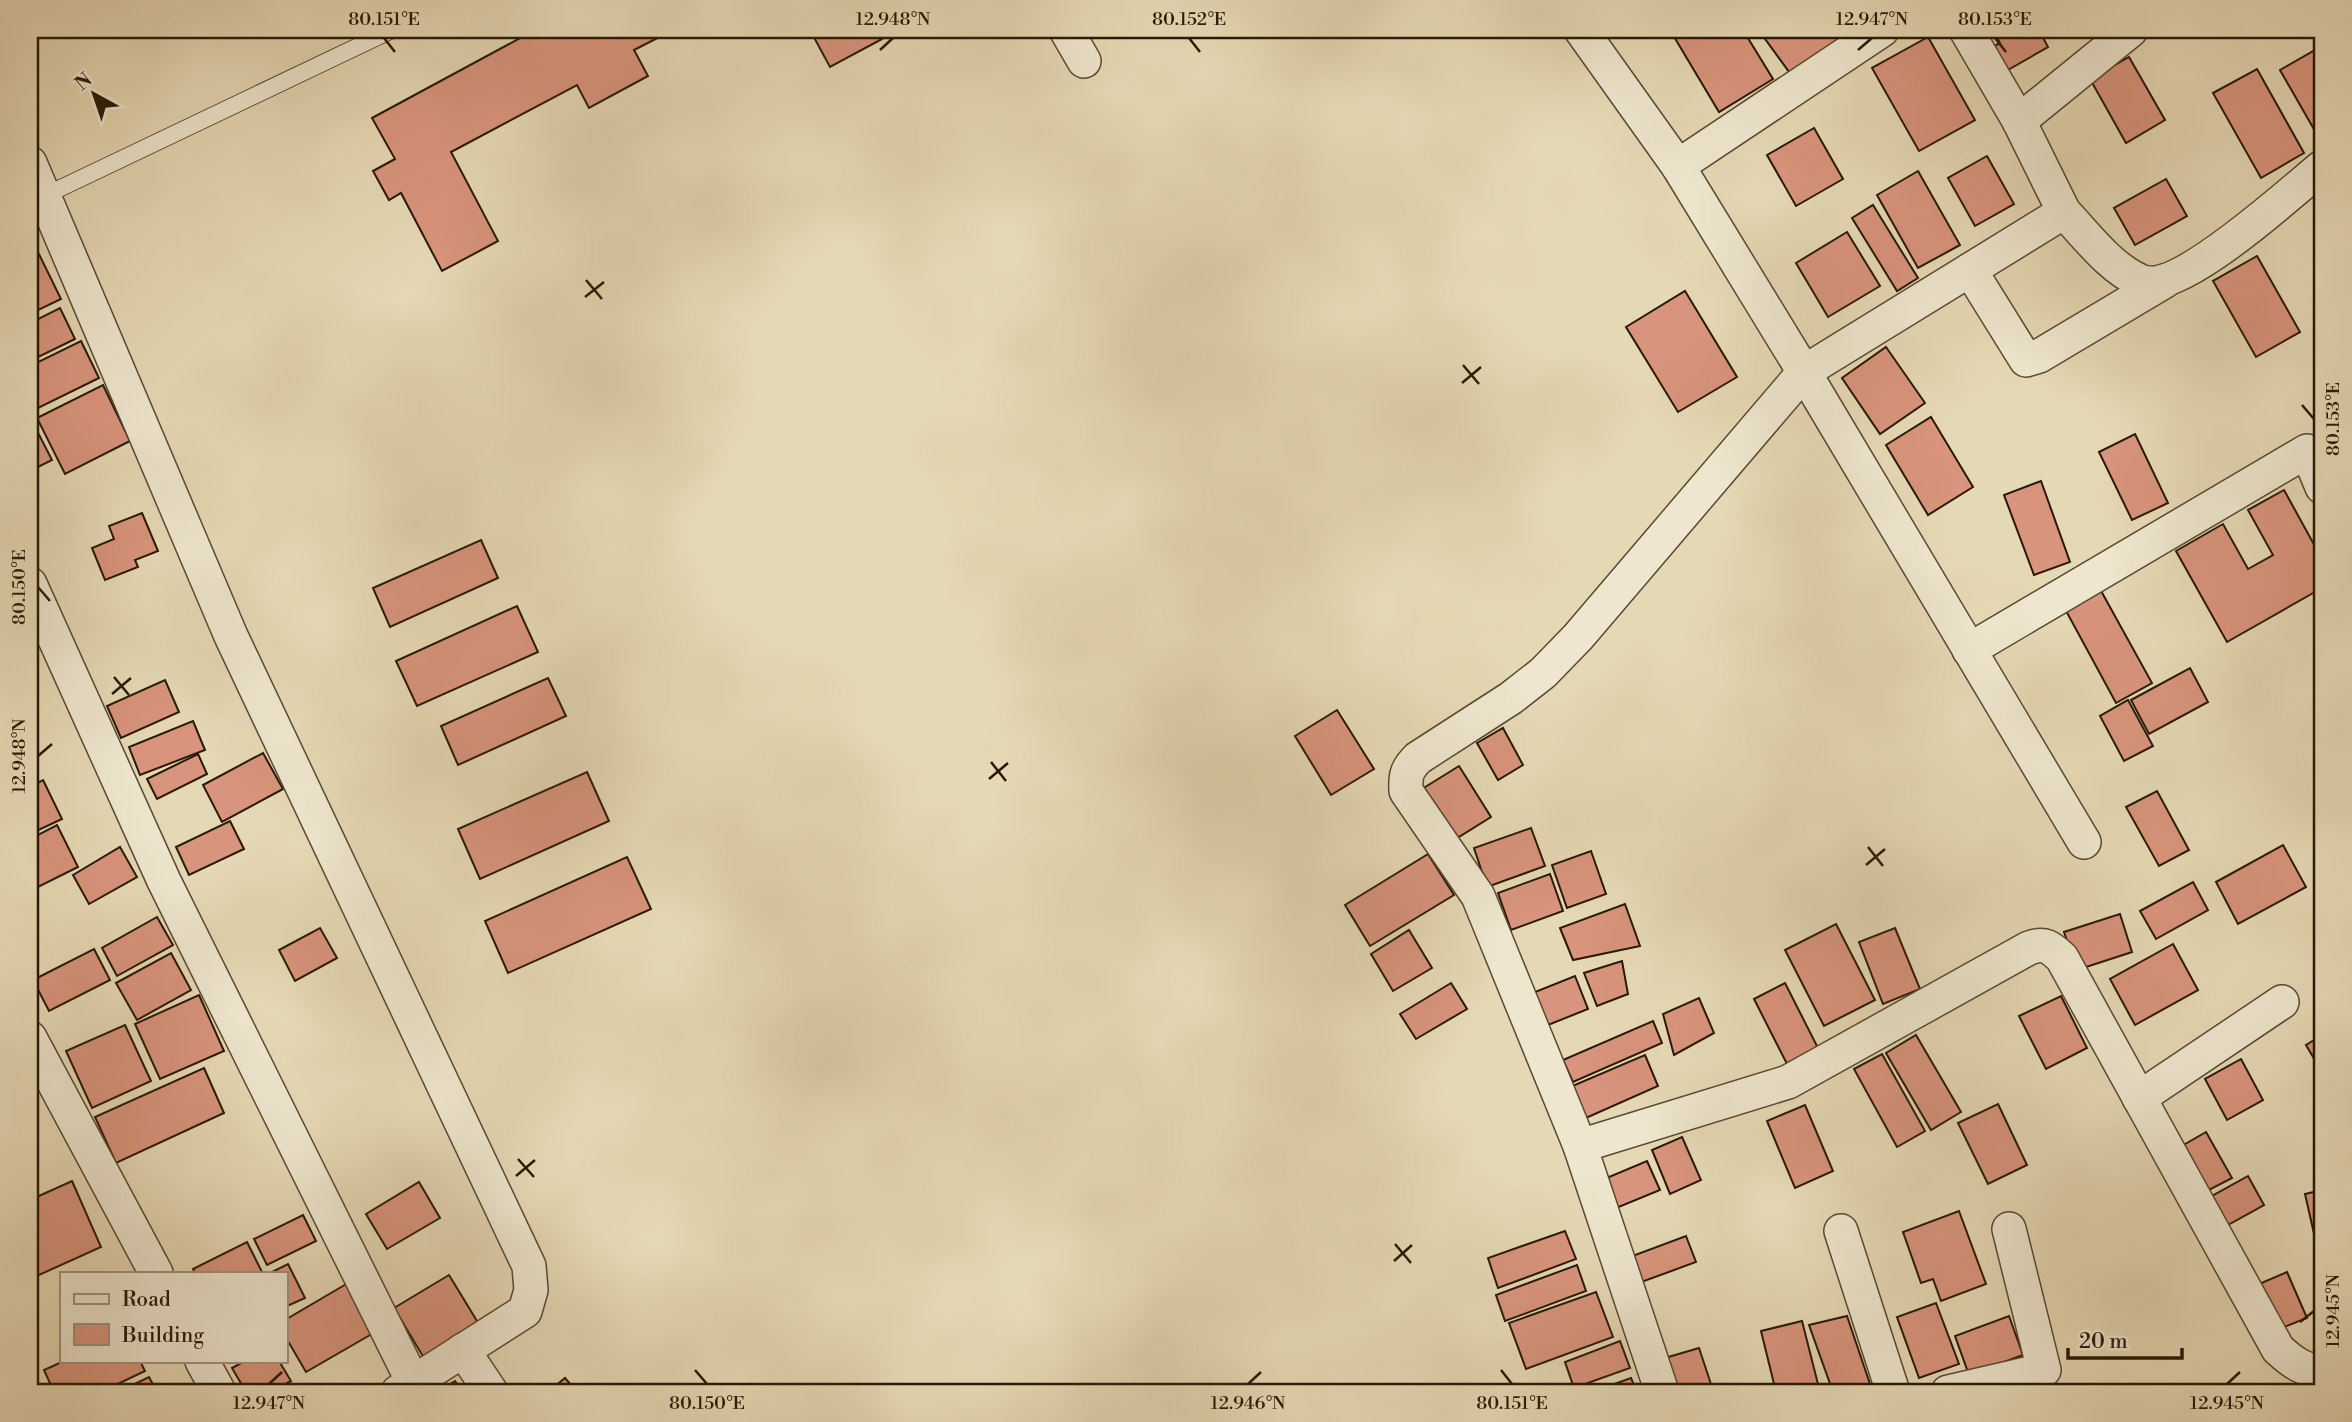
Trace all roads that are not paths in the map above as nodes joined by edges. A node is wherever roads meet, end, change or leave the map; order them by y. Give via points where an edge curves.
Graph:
1 (392, 30) edge
2 (1066, 30) edge
3 (1581, 30) edge
4 (1882, 30) edge
5 (1966, 30) edge
6 (2131, 30) edge
7 (1084, 61) dead end
8 (2019, 121) junction
9 (30, 163) edge
10 (1678, 166) junction
11 (2322, 167) edge
12 (44, 196) junction
13 (2064, 212) junction
14 (1970, 270) junction
15 (2165, 281) junction
16 (1804, 372) junction
17 (2315, 447) edge
18 (2322, 487) edge
19 (30, 584) edge
20 (1969, 650) junction
21 (2084, 842) dead end
22 (2282, 1002) dead end
23 (30, 1038) edge
24 (2139, 1098) junction
25 (1580, 1146) junction
26 (2009, 1229) dead end
27 (1841, 1231) dead end
28 (155, 1272) edge
29 (463, 1350) junction
30 (203, 1362) edge
31 (2322, 1372) edge
32 (406, 1387) edge
33 (219, 1392) edge
34 (491, 1392) edge
35 (1662, 1392) edge
36 (1893, 1392) edge
37 (1948, 1392) edge

1 - 12 lane
2 - 7 street
3 - 10 street
4 - 10 street
5 - 8 street
6 - 8 street
8 - 13 street
9 - 12 street
10 - 16 street
11 - 15 street via 2220,251
12 - 29 street via 231,636 529,1266 531,1290 525,1311
13 - 14 street
13 - 15 street via 2113,264 2142,282
14 - 15 street via 2026,360
14 - 16 street
16 - 20 street
16 - 25 street via 1544,673 1407,769 1406,791 1478,896
17 - 18 street
17 - 20 street
19 - 32 street via 164,881
20 - 21 street
22 - 24 street
23 - 28 street
24 - 25 street via 2062,958 2049,945 2039,944 1788,1082
24 - 31 street via 2278,1349 2308,1371
25 - 35 street
26 - 37 street via 2044,1370
27 - 36 street
29 - 32 street
29 - 34 street
30 - 33 street

